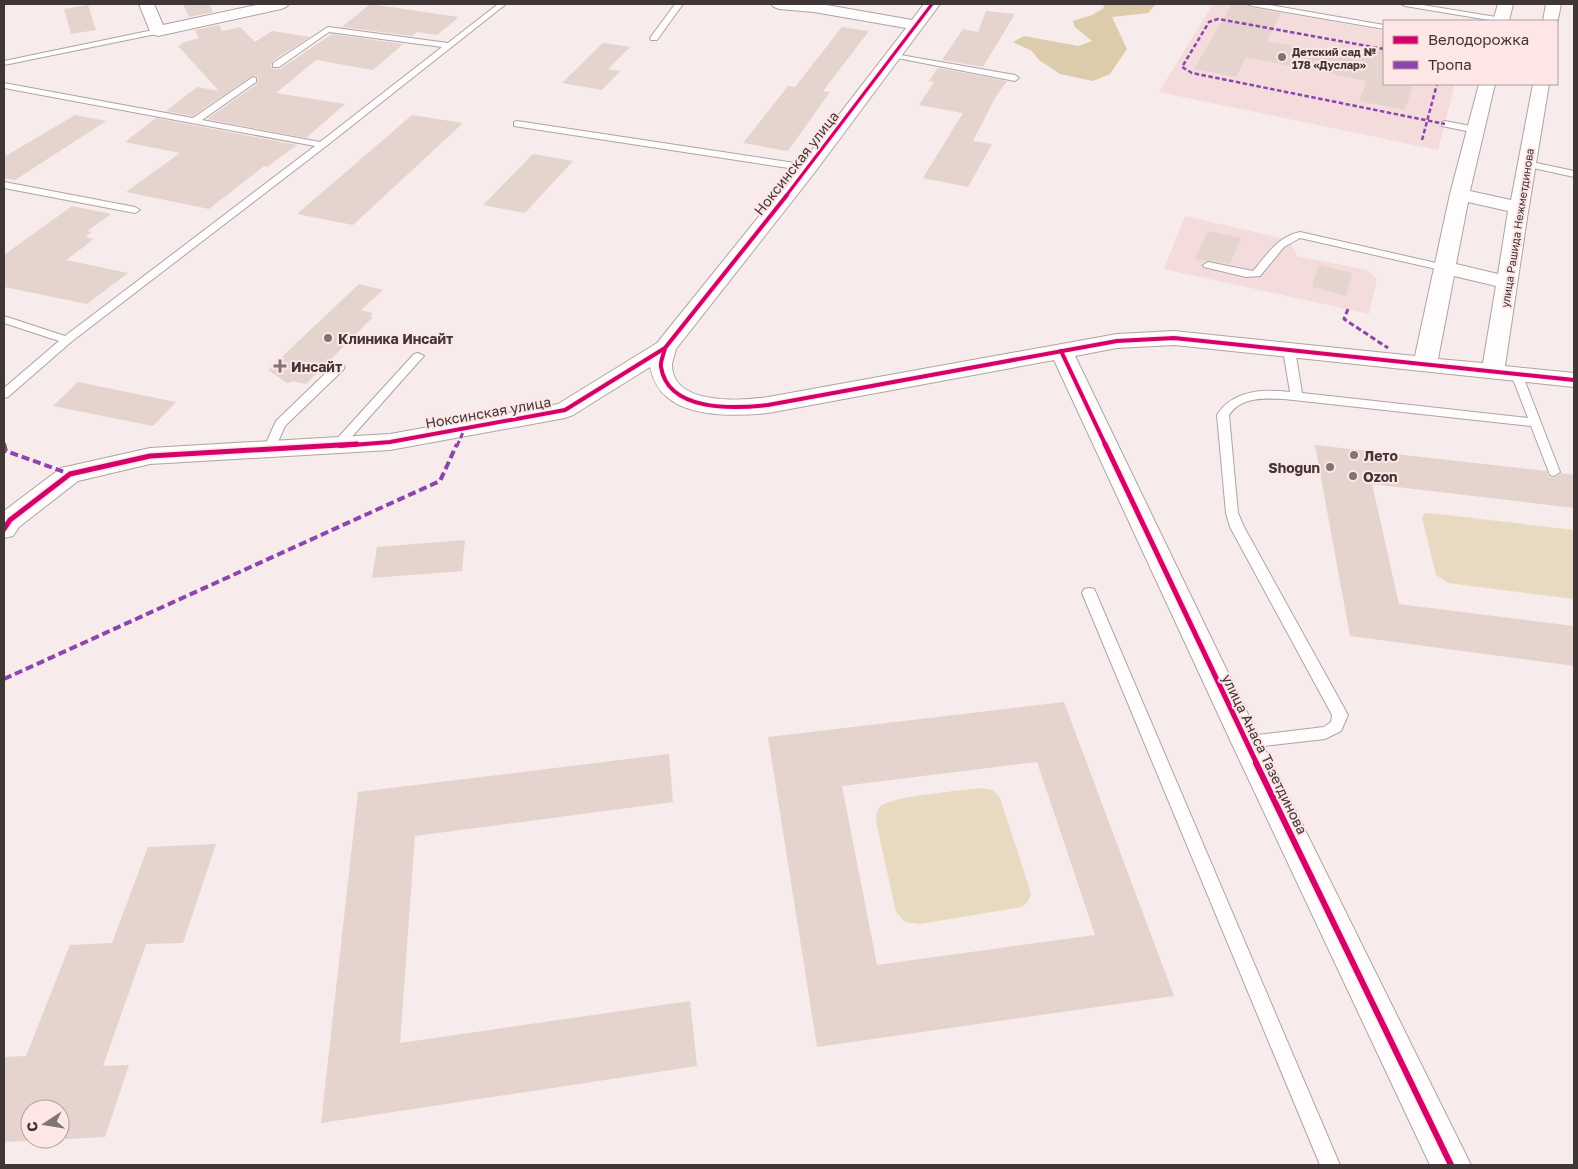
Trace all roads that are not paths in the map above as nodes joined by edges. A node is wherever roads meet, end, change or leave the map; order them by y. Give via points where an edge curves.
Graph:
1 (147, 4) edge
2 (281, 4) edge
3 (502, 4) edge
4 (679, 4) edge
5 (779, 4) edge
6 (932, 4) edge
7 (1252, 4) edge
8 (1406, 4) edge
9 (1505, 4) edge
10 (1554, 4) edge
11 (811, 5) edge
12 (1495, 20) edge
13 (1501, 20) edge
14 (1551, 20) edge
15 (915, 25) junction
16 (1383, 28) edge
17 (158, 31) junction
18 (654, 38) dead end
19 (448, 45) junction
20 (892, 56) junction
21 (4, 63) edge
22 (276, 65) dead end
23 (1015, 78) dead end
24 (253, 80) dead end
25 (4, 85) edge
26 (1487, 85) edge
27 (1541, 85) edge
28 (195, 120) junction
29 (517, 124) dead end
30 (1445, 124) dead end
31 (1476, 130) junction
32 (322, 145) junction
33 (1527, 164) junction
34 (808, 168) junction
35 (1574, 174) edge
36 (4, 185) edge
37 (1460, 194) junction
38 (1519, 208) junction
39 (135, 210) dead end
40 (1208, 265) dead end
41 (1445, 268) junction
42 (1507, 282) junction
43 (4, 319) edge
44 (67, 340) junction
45 (665, 348) junction
46 (1289, 350) junction
47 (1061, 351) junction
48 (418, 356) dead end
49 (1425, 365) junction
50 (339, 367) dead end
51 (1493, 372) junction
52 (1516, 374) junction
53 (1574, 380) edge
54 (4, 394) edge
55 (1297, 396) junction
56 (1535, 423) junction
57 (337, 446) junction
58 (268, 450) junction
59 (1554, 472) dead end
60 (4, 529) edge
61 (1089, 593) dead end
62 (1246, 742) junction
63 (1330, 1165) edge
64 (1451, 1165) edge

1 - 17 street
2 - 17 street
3 - 19 lane
4 - 18 lane
5 - 11 street
6 - 15 street, Ноксинская улица
7 - 16 lane
8 - 12 lane
9 - 13 street
10 - 14 street
11 - 15 street
15 - 20 street, Ноксинская улица
17 - 21 lane
19 - 22 lane via 328,29
19 - 32 lane
20 - 23 lane
20 - 34 street, Ноксинская улица
24 - 28 lane
25 - 28 lane
26 - 31 street
27 - 33 street, улица Рашида Нежметдинова
28 - 32 lane
29 - 34 lane
30 - 31 lane
31 - 37 street
32 - 44 lane
33 - 35 lane
33 - 38 street, улица Рашида Нежметдинова
34 - 45 street, Ноксинская улица
36 - 39 lane
37 - 38 street
37 - 41 street
38 - 42 street, улица Рашида Нежметдинова
40 - 41 lane via 1256,274 1288,237 1300,235
41 - 42 street
41 - 49 street
42 - 51 street, улица Рашида Нежметдинова
43 - 44 lane
44 - 54 lane
45 - 47 street via 661,366 666,381 679,394 712,407 733,409
45 - 57 street, Ноксинская улица via 565,410 390,442
46 - 47 street via 1150,338
46 - 49 street
46 - 55 lane
47 - 62 street, улица Анаса Тазетдинова
48 - 57 lane
49 - 51 street
50 - 58 lane via 280,424
51 - 52 street
52 - 53 street
52 - 56 lane
55 - 56 lane
55 - 62 lane via 1250,396 1234,402 1225,411 1232,512 1241,538 1340,715 1340,722 1325,733
56 - 59 lane
57 - 58 street, Ноксинская улица
58 - 60 street, Ноксинская улица via 150,456 70,474 10,520
61 - 63 lane
62 - 64 street, улица Анаса Тазетдинова

